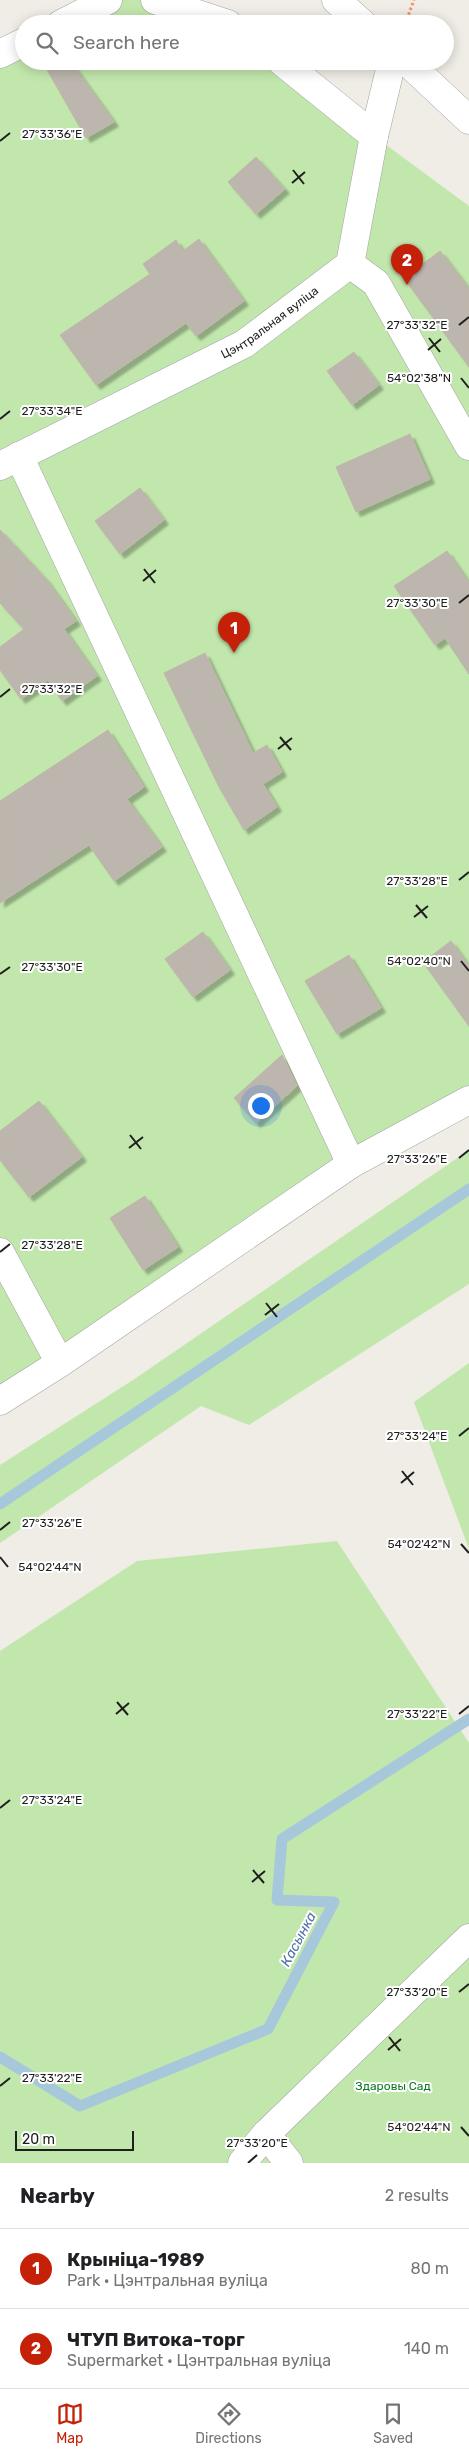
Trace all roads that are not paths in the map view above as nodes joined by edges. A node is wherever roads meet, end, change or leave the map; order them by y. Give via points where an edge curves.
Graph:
1 (108, 0) edge
2 (154, 0) edge
3 (336, 0) edge
4 (79, 15) edge
5 (200, 15) edge
6 (353, 15) edge
7 (15, 46) edge
8 (0, 54) edge
9 (292, 70) edge
10 (390, 70) edge
11 (416, 70) edge
12 (469, 120) edge
13 (374, 136) junction
14 (350, 264) junction
15 (469, 446) edge
16 (10, 461) edge
17 (469, 1100) edge
18 (351, 1164) junction
19 (0, 1252) edge
20 (60, 1363) junction
21 (0, 1401) edge
22 (469, 1938) edge
23 (266, 2134) junction
24 (242, 2163) edge
25 (289, 2163) edge

1 - 4 street
2 - 5 street
3 - 6 street
7 - 8 street
9 - 13 street
10 - 13 street
11 - 12 street
13 - 14 street
14 - 15 street via 376,283
14 - 16 street, Цэнтральная вуліца via 244,344
16 - 18 street
17 - 18 street
18 - 20 street
19 - 20 street
20 - 21 street
22 - 23 street
23 - 24 street
23 - 25 street

